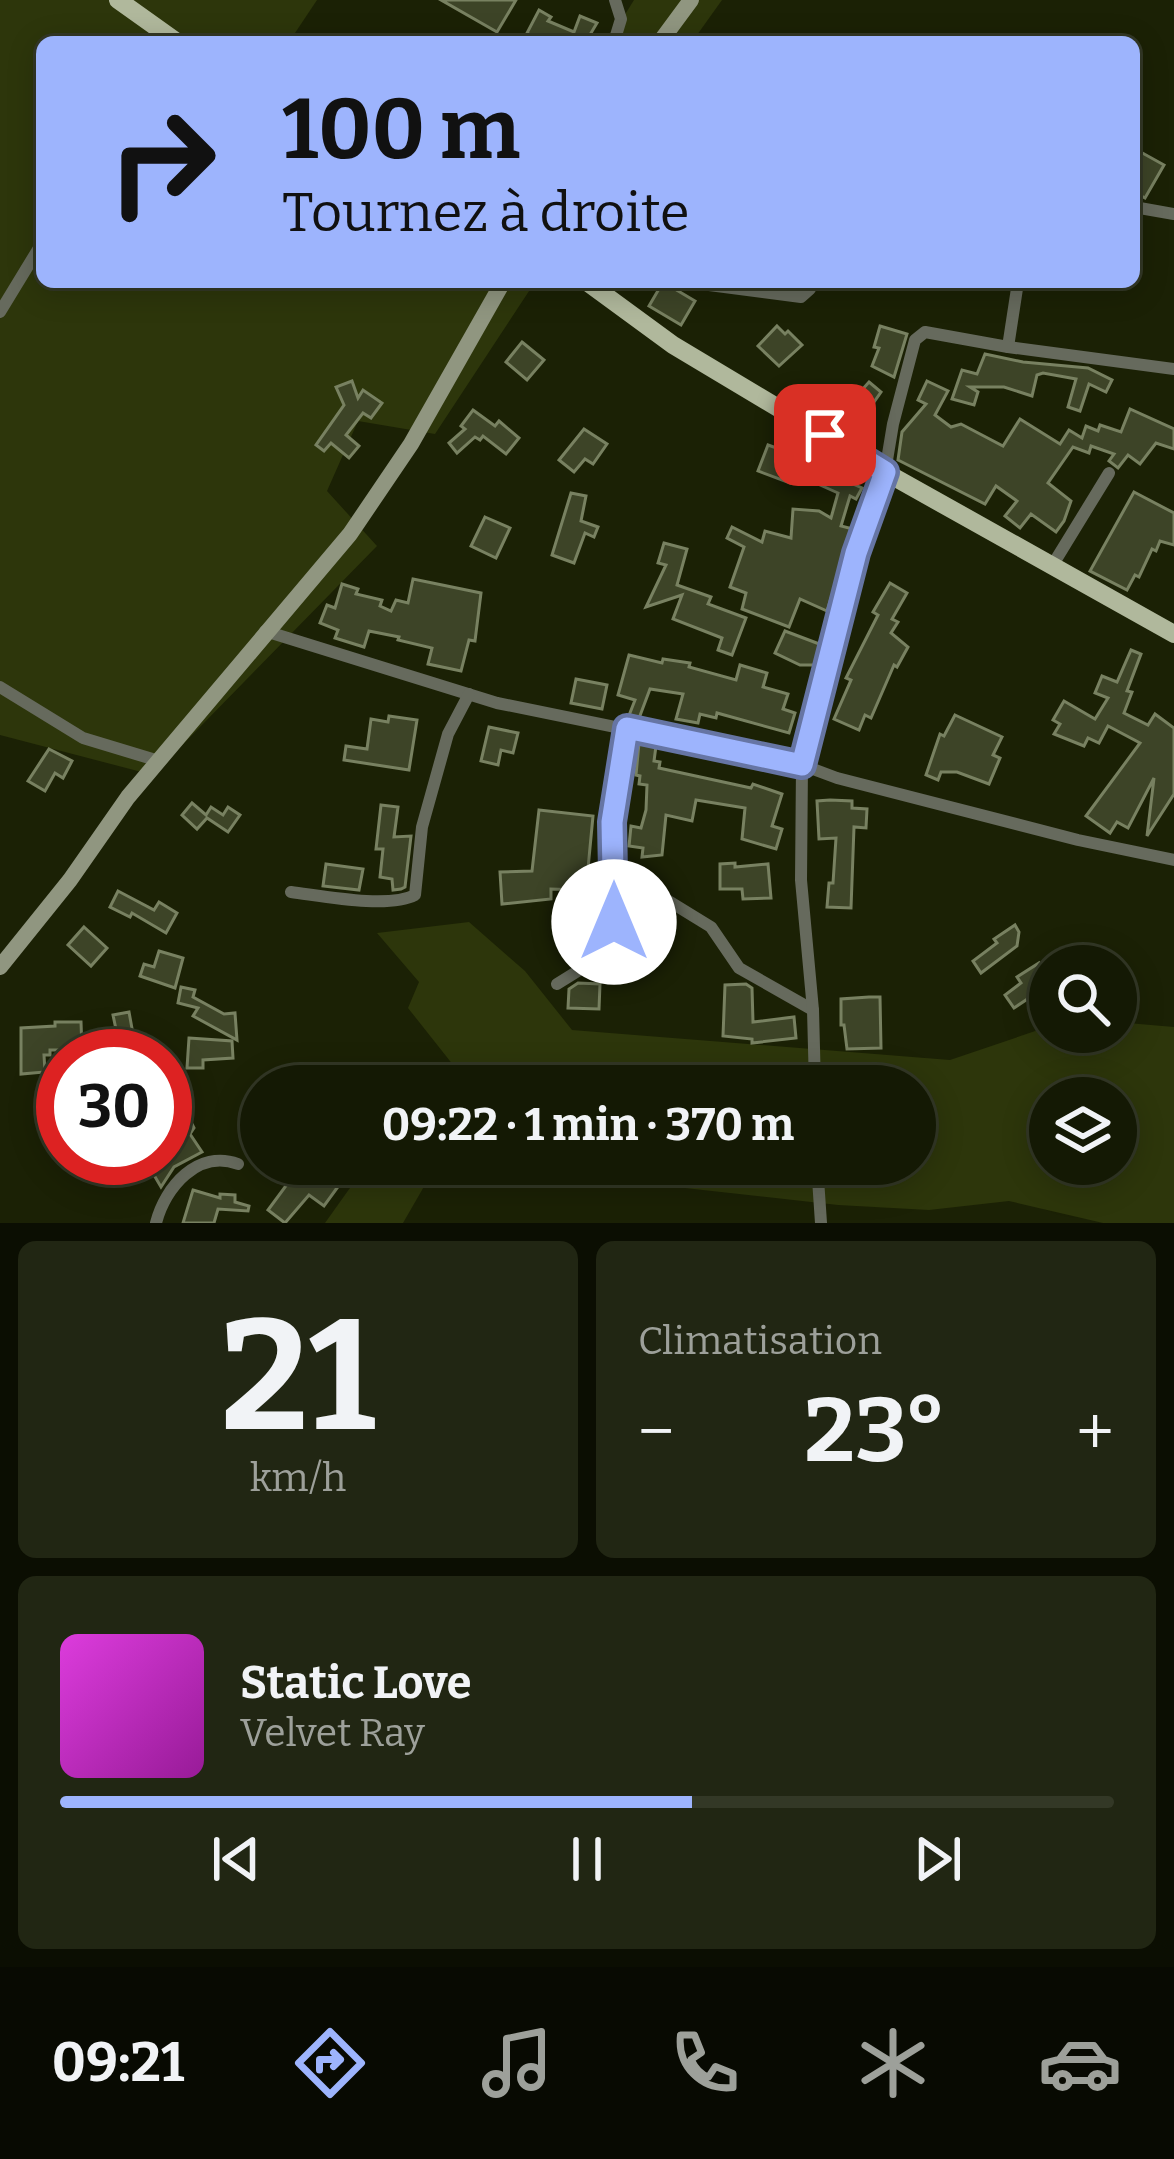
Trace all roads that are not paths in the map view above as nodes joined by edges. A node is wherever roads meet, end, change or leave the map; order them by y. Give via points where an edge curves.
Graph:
1 (118, 0) edge
2 (615, 0) edge
3 (691, 0) edge
4 (163, 36) edge
5 (616, 36) edge
6 (664, 36) edge
7 (1140, 208) edge
8 (1174, 214) edge
9 (36, 253) edge
10 (500, 288) edge
11 (595, 288) edge
12 (732, 288) edge
13 (810, 288) edge
14 (1017, 288) edge
15 (0, 312) edge
16 (1008, 347) junction
17 (1174, 369) edge
18 (885, 472) junction
19 (1109, 473) dead end
20 (1052, 566) junction
21 (265, 631) junction
22 (1174, 634) edge
23 (0, 687) edge
24 (469, 694) junction
25 (627, 728) junction
26 (159, 761) junction
27 (802, 765) junction
28 (613, 839) junction
29 (1174, 860) edge
30 (291, 892) dead end
31 (0, 967) edge
32 (557, 984) dead end
33 (814, 1010) junction
34 (814, 1065) edge
35 (238, 1164) dead end
36 (818, 1185) edge
37 (156, 1223) edge
38 (821, 1223) edge

1 - 4 main road
2 - 5 street
3 - 6 street
7 - 8 street
9 - 15 street
10 - 21 street via 392,476
11 - 18 main road via 673,345
12 - 13 street via 800,297
14 - 16 street
16 - 17 street
16 - 18 street via 918,334
18 - 20 main road
18 - 27 street
19 - 20 street
20 - 22 main road
21 - 24 street
21 - 26 street
23 - 26 street via 82,738
24 - 25 street
24 - 30 street via 448,734 422,826 415,895 376,901
25 - 27 street
25 - 28 street
26 - 31 street
27 - 29 street
27 - 33 street via 801,880
28 - 32 street via 607,946
28 - 33 street via 623,873 711,927 739,968
33 - 34 street
35 - 37 street via 216,1160 191,1170 168,1193
36 - 38 street

